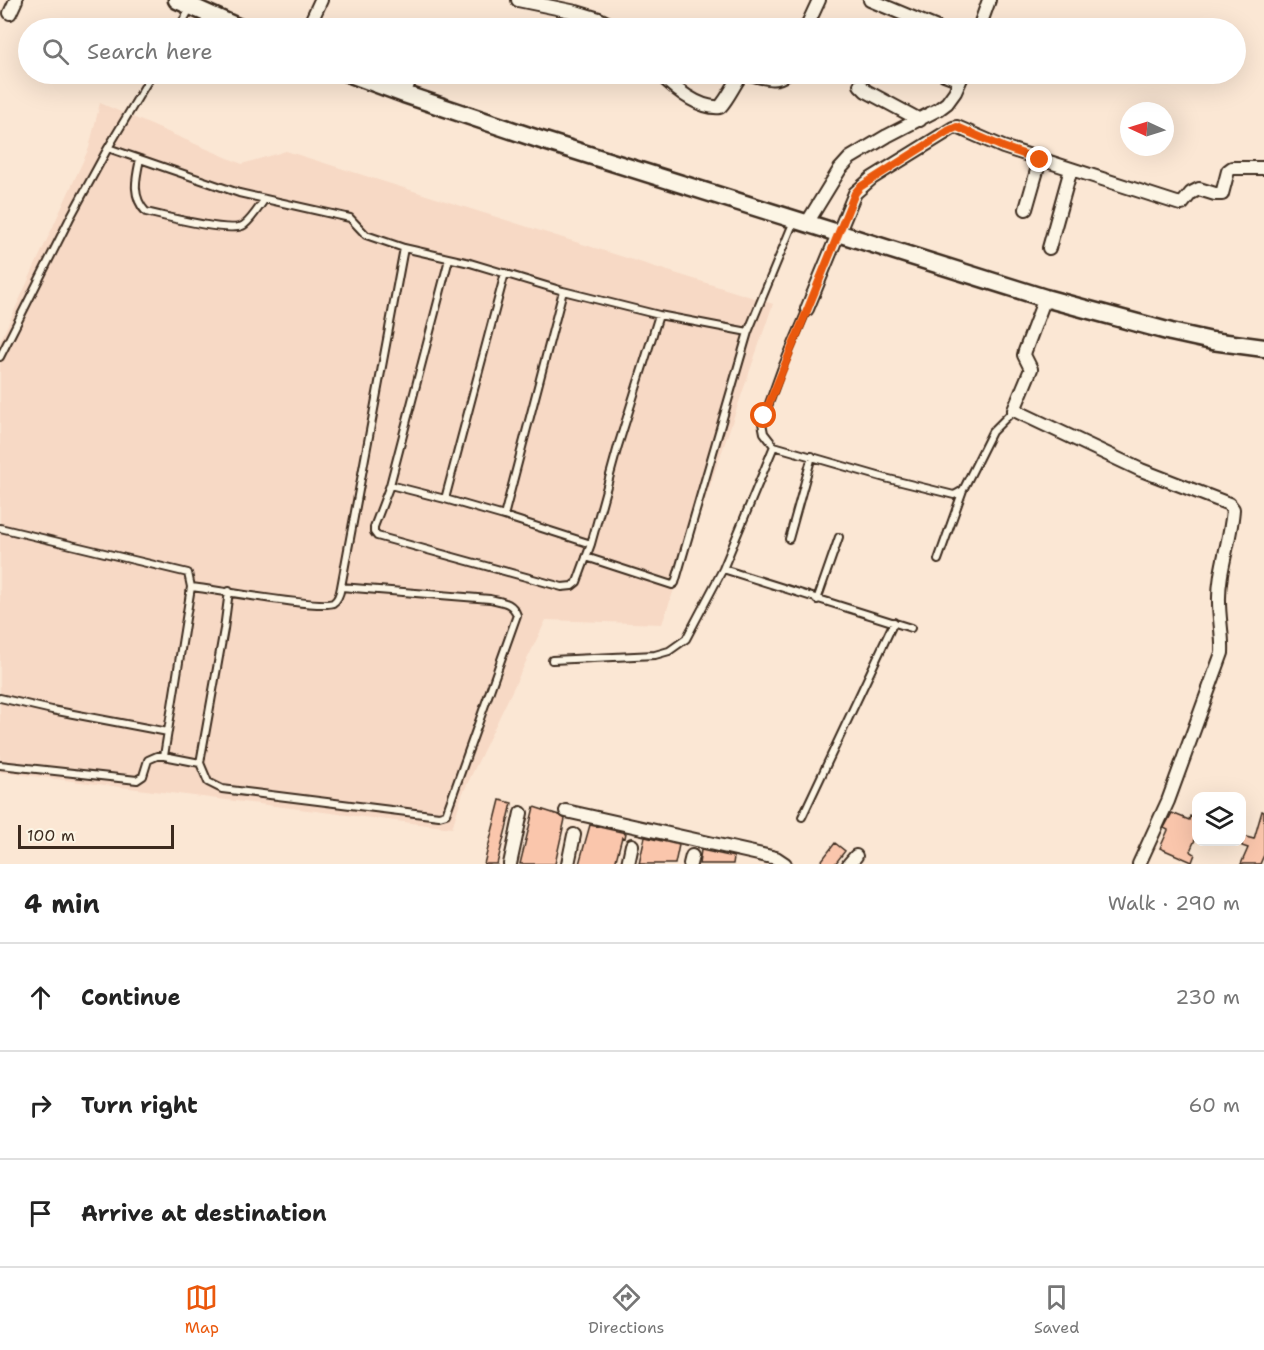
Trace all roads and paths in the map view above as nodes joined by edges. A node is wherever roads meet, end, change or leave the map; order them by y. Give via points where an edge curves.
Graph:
1 (16, 0) edge
2 (321, 0) edge
3 (518, 0) edge
4 (819, 0) edge
5 (870, 0) edge
6 (989, 0) edge
7 (184, 3) edge
8 (10, 13) dead end
9 (181, 18) edge
10 (218, 18) edge
11 (313, 18) edge
12 (596, 18) edge
13 (811, 18) edge
14 (913, 18) edge
15 (983, 18) edge
16 (146, 84) edge
17 (377, 84) edge
18 (408, 84) edge
19 (672, 84) edge
20 (734, 84) edge
21 (958, 84) edge
22 (860, 86) dead end
23 (404, 94) junction
24 (920, 120) junction
25 (108, 148) junction
26 (140, 159) junction
27 (1040, 160) junction
28 (1264, 168) edge
29 (1071, 169) junction
30 (265, 199) junction
31 (1026, 209) dead end
32 (817, 227) junction
33 (404, 248) junction
34 (1048, 248) dead end
35 (449, 259) junction
36 (505, 273) junction
37 (563, 291) junction
38 (1045, 298) junction
39 (807, 309) joint
40 (659, 315) junction
41 (748, 332) junction
42 (1264, 348) edge
43 (0, 357) edge
44 (1014, 410) junction
45 (774, 447) junction
46 (812, 456) junction
47 (390, 485) junction
48 (963, 490) junction
49 (445, 499) junction
50 (504, 516) junction
51 (0, 528) edge
52 (838, 537) dead end
53 (789, 539) dead end
54 (591, 544) junction
55 (586, 557) junction
56 (938, 560) dead end
57 (723, 569) junction
58 (190, 587) junction
59 (341, 587) junction
60 (229, 591) junction
61 (817, 600) junction
62 (894, 622) junction
63 (911, 628) dead end
64 (552, 660) dead end
65 (0, 698) edge
66 (168, 732) junction
67 (164, 756) junction
68 (200, 763) junction
69 (0, 765) edge
70 (566, 811) dead end
71 (521, 813) dead end
72 (802, 817) dead end
73 (574, 835) dead end
74 (632, 845) dead end
75 (510, 864) edge
76 (568, 864) edge
77 (628, 864) edge
78 (785, 864) edge
79 (1139, 864) edge

1 - 8 street
2 - 11 street
3 - 12 street
4 - 13 street
5 - 14 street
6 - 15 street
7 - 9 lane
7 - 10 street
16 - 25 lane
17 - 23 street
18 - 23 street
19 - 20 street via 706,106 720,107
21 - 24 street via 947,103
22 - 24 street
23 - 32 street
24 - 32 street via 850,158 840,169
25 - 26 lane
25 - 43 lane
26 - 30 lane
26 - 30 lane via 135,194 146,212 235,228 244,225
27 - 29 street
27 - 31 street
27 - 32 street via 953,128 860,187
28 - 29 street via 1232,168 1223,193 1199,189 1182,204
29 - 34 street
30 - 33 lane via 350,218 366,235
32 - 38 street
32 - 39 street
32 - 41 lane
33 - 35 lane
33 - 59 lane
35 - 36 lane
35 - 47 lane
36 - 37 lane
36 - 49 lane
37 - 40 lane
37 - 50 lane
38 - 42 street via 1171,332
38 - 44 street via 1024,355 1031,369
39 - 45 lane via 762,423
40 - 41 lane
40 - 54 lane
41 - 55 lane via 675,584
44 - 48 lane via 992,432
44 - 79 street via 1233,509 1218,602 1222,653 1168,801
45 - 46 lane
45 - 57 lane
46 - 48 lane via 947,495
46 - 53 lane
47 - 49 lane
47 - 55 lane via 374,527 377,537 562,587 577,582
48 - 56 lane
49 - 50 lane
50 - 54 lane
51 - 58 lane via 184,570 190,576
52 - 61 lane
54 - 55 lane
57 - 61 lane
57 - 64 lane via 686,639 669,651
58 - 60 lane
58 - 66 lane
59 - 60 lane via 336,601 328,604
59 - 68 lane via 490,599 510,604 515,610 517,615 448,812 438,816 222,789 208,782
60 - 68 lane
61 - 62 lane
62 - 63 lane
62 - 72 lane
65 - 66 lane
66 - 67 lane
67 - 68 lane
67 - 69 lane via 148,760 143,776 137,780
70 - 78 street via 776,858
71 - 75 street
73 - 76 street
74 - 77 street

